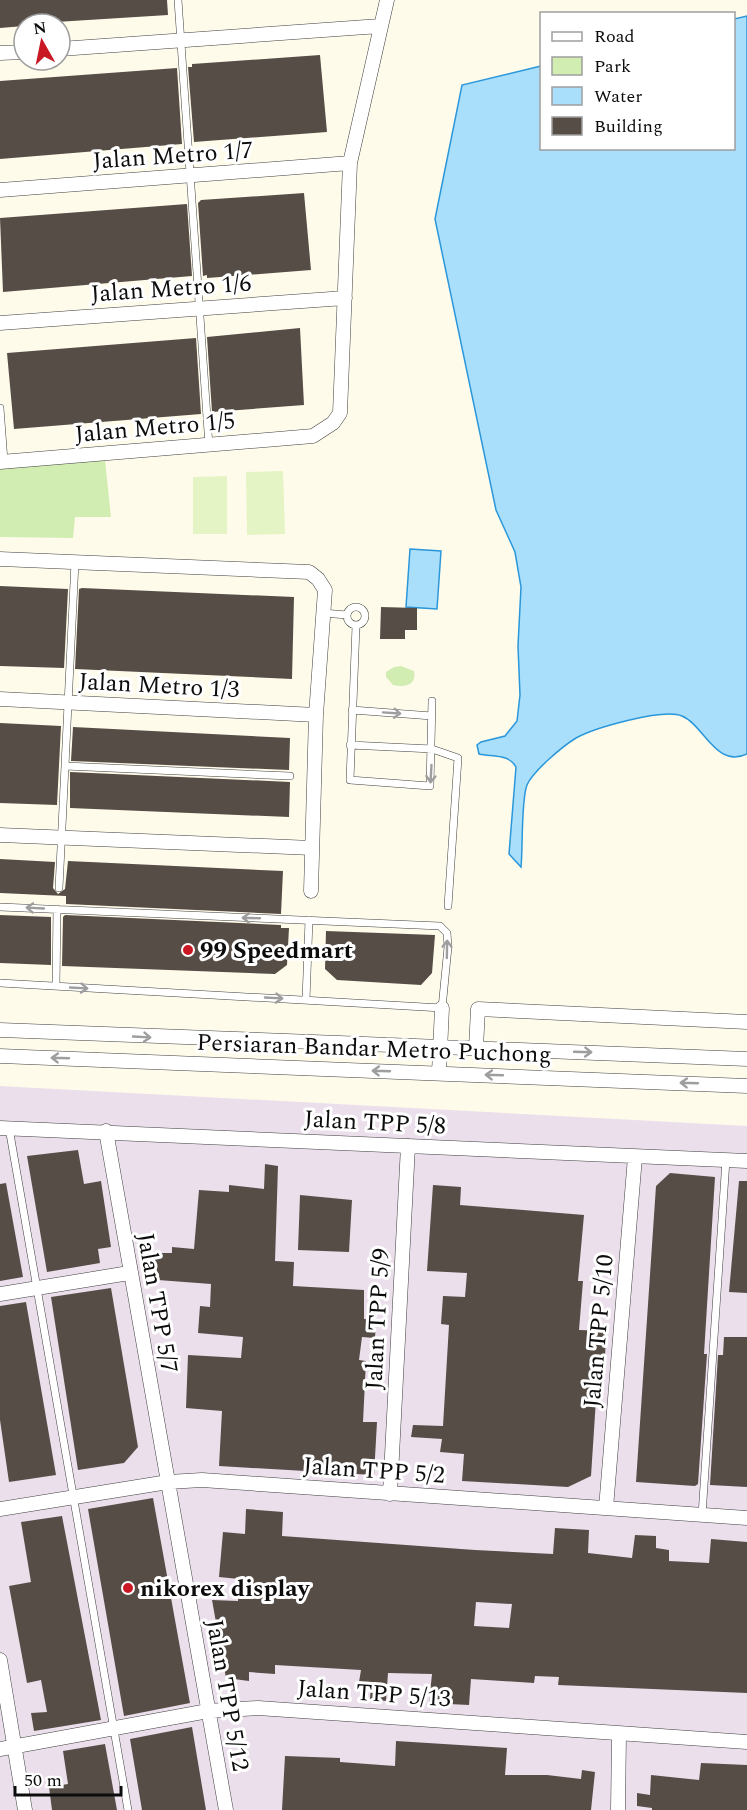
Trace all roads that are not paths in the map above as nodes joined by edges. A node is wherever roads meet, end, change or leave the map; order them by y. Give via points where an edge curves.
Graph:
1 (178, 0) edge
2 (387, 0) edge
3 (380, 26) junction
4 (180, 41) junction
5 (72, 48) edge
6 (350, 164) junction
7 (190, 176) junction
8 (0, 190) edge
9 (345, 298) junction
10 (199, 309) junction
11 (0, 323) edge
12 (0, 408) edge
13 (209, 446) junction
14 (2, 461) edge
15 (0, 559) edge
16 (75, 562) junction
17 (323, 614) junction
18 (347, 615) junction
19 (356, 626) junction
20 (0, 699) edge
21 (432, 701) dead end
22 (68, 703) junction
23 (352, 710) junction
24 (316, 715) junction
25 (432, 716) junction
26 (350, 745) junction
27 (432, 749) junction
28 (65, 766) junction
29 (290, 776) dead end
30 (0, 835) edge
31 (62, 837) junction
32 (312, 848) junction
33 (59, 888) dead end
34 (311, 891) dead end
35 (447, 906) dead end
36 (0, 907) edge
37 (57, 909) junction
38 (309, 920) junction
39 (0, 983) edge
40 (56, 986) junction
41 (306, 1000) junction
42 (442, 1008) junction
43 (747, 1022) edge
44 (0, 1030) edge
45 (440, 1046) junction
46 (476, 1048) junction
47 (0, 1056) edge
48 (747, 1059) edge
49 (439, 1073) junction
50 (747, 1086) edge
51 (4, 1128) edge
52 (106, 1131) junction
53 (408, 1146) junction
54 (635, 1157) junction
55 (726, 1160) junction
56 (747, 1161) edge
57 (129, 1273) junction
58 (36, 1288) junction
59 (0, 1294) edge
60 (168, 1482) junction
61 (390, 1494) junction
62 (72, 1496) junction
63 (606, 1508) junction
64 (0, 1509) edge
65 (702, 1515) junction
66 (747, 1518) edge
67 (0, 1660) edge
68 (208, 1711) junction
69 (114, 1728) junction
70 (619, 1734) junction
71 (747, 1742) edge
72 (16, 1746) junction
73 (0, 1749) edge
74 (25, 1810) edge
75 (128, 1810) edge
76 (226, 1810) edge
77 (618, 1810) edge

1 - 4 lane
2 - 3 street
3 - 4 street
3 - 6 street
4 - 5 street
4 - 7 lane
6 - 7 street, Jalan Metro 1/7
6 - 9 street
7 - 8 street, Jalan Metro 1/7
7 - 10 lane
9 - 10 street, Jalan Metro 1/6
9 - 13 street, Jalan Metro 1/5 via 340,413 333,423 312,436
10 - 11 street, Jalan Metro 1/6
10 - 13 lane
12 - 14 lane
13 - 14 street, Jalan Metro 1/5
15 - 16 street
16 - 17 street via 309,572 325,590
16 - 22 lane
17 - 18 lane
17 - 24 street
18 - 19 lane via 348,622
18 - 19 lane via 354,607 362,609 365,617
19 - 23 lane
20 - 22 street, Jalan Metro 1/3
21 - 25 lane
22 - 24 street, Jalan Metro 1/3
22 - 28 lane
23 -> 25 lane
23 - 26 lane
24 - 32 street
25 - 27 lane
26 - 27 lane
27 -> 26 lane via 432,781 425,788 350,780
27 - 35 lane via 454,755 459,765
28 - 29 lane
28 - 31 lane
30 - 31 street
31 - 32 street
31 - 33 lane
32 - 34 street
37 -> 36 lane
38 -> 37 lane
37 - 40 lane
38 - 41 lane
42 -> 38 lane via 448,947 447,933 440,926
39 - 40 lane
40 -> 41 lane
41 - 42 lane
42 - 45 street
43 - 46 street via 478,1009
44 -> 45 street, Persiaran Bandar Metro Puchong via 189,1040
45 - 46 street, Persiaran Bandar Metro Puchong
45 - 49 street
46 -> 48 street, Persiaran Bandar Metro Puchong
49 -> 47 street, Persiaran Bandar Metro Puchong
50 -> 49 street, Persiaran Bandar Metro Puchong
51 - 52 street, Jalan TPP 5/8
51 - 58 lane
52 - 53 street, Jalan TPP 5/8
52 - 57 street, Jalan TPP 5/7
53 - 54 street, Jalan TPP 5/8
53 - 61 street, Jalan TPP 5/9
54 - 55 street, Jalan TPP 5/8
54 - 63 street, Jalan TPP 5/10
55 - 56 street, Jalan TPP 5/8
55 - 65 lane
57 - 58 street
57 - 60 street, Jalan TPP 5/7
58 - 59 street
58 - 62 lane
60 - 61 street, Jalan TPP 5/2 via 219,1480
60 - 62 street, Jalan TPP 5/2
60 - 68 street, Jalan TPP 5/12
61 - 63 street, Jalan TPP 5/2
62 - 64 street, Jalan TPP 5/2
62 - 69 lane
63 - 65 street, Jalan TPP 5/2
65 - 66 street, Jalan TPP 5/2
67 - 72 street
68 - 69 street, Jalan TPP 5/13
68 - 70 street, Jalan TPP 5/13 via 275,1708
68 - 76 street, Jalan TPP 5/12
69 - 72 street, Jalan TPP 5/13
69 - 75 lane
70 - 71 street, Jalan TPP 5/13
70 - 77 street
72 - 73 street, Jalan TPP 5/13
72 - 74 street

